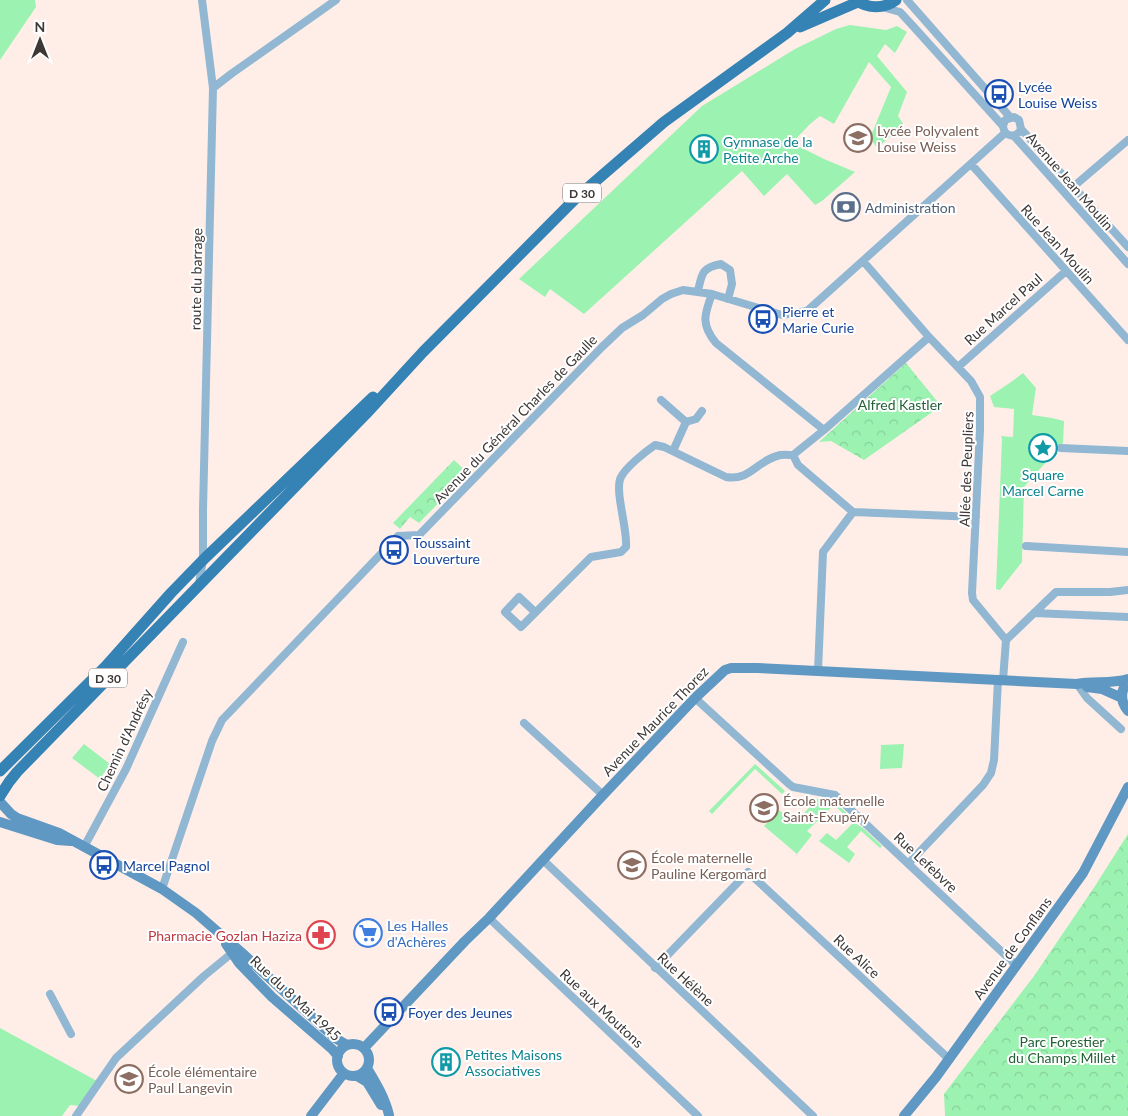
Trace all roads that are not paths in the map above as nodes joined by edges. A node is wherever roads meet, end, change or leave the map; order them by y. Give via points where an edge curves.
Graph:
1 (202, 0) edge
2 (336, 0) edge
3 (825, 0) edge
4 (896, 0) edge
5 (907, 0) edge
6 (857, 1) edge
7 (882, 7) junction
8 (787, 33) junction
9 (214, 88) junction
10 (1010, 117) junction
11 (1004, 129) junction
12 (1021, 129) junction
13 (1014, 136) junction
14 (1128, 140) edge
15 (971, 164) junction
16 (1073, 187) junction
17 (1128, 247) edge
18 (863, 260) junction
19 (1128, 264) edge
20 (1066, 271) junction
21 (698, 291) junction
22 (712, 294) junction
23 (728, 299) junction
24 (929, 337) junction
25 (1128, 340) edge
26 (423, 352) junction
27 (958, 367) junction
28 (660, 400) dead end
29 (702, 411) dead end
30 (686, 422) junction
31 (824, 430) junction
32 (1061, 448) dead end
33 (1128, 450) edge
34 (673, 451) junction
35 (793, 455) junction
36 (853, 512) junction
37 (976, 517) junction
38 (1026, 546) dead end
39 (1128, 552) edge
40 (203, 560) junction
41 (198, 586) junction
42 (1128, 590) edge
43 (535, 612) dead end
44 (1034, 613) junction
45 (1128, 616) edge
46 (1006, 640) junction
47 (183, 642) dead end
48 (818, 671) junction
49 (1001, 680) junction
50 (1128, 680) edge
51 (1077, 684) junction
52 (695, 698) junction
53 (1122, 698) junction
54 (1128, 711) edge
55 (524, 723) dead end
56 (1121, 729) dead end
57 (0, 771) edge
58 (1128, 787) edge
59 (603, 795) junction
60 (0, 796) edge
61 (0, 802) edge
62 (0, 822) edge
63 (72, 841) junction
64 (84, 847) junction
65 (543, 860) junction
66 (909, 863) junction
67 (162, 889) junction
68 (489, 918) junction
69 (220, 935) junction
70 (232, 953) junction
71 (1017, 966) junction
72 (655, 968) junction
73 (50, 994) dead end
74 (72, 1034) dead end
75 (348, 1045) junction
76 (364, 1048) junction
77 (338, 1056) junction
78 (949, 1059) junction
79 (367, 1068) junction
80 (344, 1073) junction
81 (357, 1076) junction
82 (76, 1116) edge
83 (311, 1116) edge
84 (389, 1116) edge
85 (698, 1116) edge
86 (813, 1116) edge
87 (904, 1116) edge

1 - 9 street, route du barrage
2 - 9 street
3 - 8 main road, D 30
4 - 7 main road
5 - 10 street
6 - 7 main road via 870,7
6 - 8 main road, D 30
7 - 11 street via 900,12
8 - 26 main road, D 30 via 664,122 614,164
9 - 40 street, route du barrage
10 - 11 street, Avenue du Général Charles de Gaulle via 1005,120
10 - 12 street via 1019,120
11 - 13 street via 1009,136
11 - 15 street, Avenue du Général Charles de Gaulle
12 - 13 street
12 - 16 street, Avenue Jean Moulin
13 - 19 street, Avenue Jean Moulin
14 - 16 street
15 - 18 street, Avenue du Général Charles de Gaulle
15 - 20 street, Rue Jean Moulin
16 - 17 street, Avenue Jean Moulin
18 - 23 street, Avenue du Général Charles de Gaulle via 807,311 782,315
18 - 24 street, Allée des Peupliers
20 - 25 street, Rue Jean Moulin
20 - 27 street, Rue Marcel Paul
21 - 22 street, Avenue du Général Charles de Gaulle
21 - 23 street via 702,273 710,266 721,264 730,270 732,284
21 - 67 street, Avenue du Général Charles de Gaulle via 683,290 671,294 602,346 419,535 398,536 222,720
22 - 23 street, Avenue du Général Charles de Gaulle
22 - 31 street via 705,312 707,333
24 - 27 street, Allée des Peupliers
24 - 31 street
26 - 40 main road, D 30
26 - 41 main road, D 30
27 - 37 street, Allée des Peupliers via 971,380 980,397
28 - 30 street
29 - 30 street
30 - 34 street
31 - 35 street
32 - 33 street
34 - 35 street via 734,478 742,477 776,456
34 - 43 street via 655,445 621,477 619,486 626,547 621,552 591,557
35 - 36 street via 798,465
36 - 37 street
36 - 48 street via 823,552
37 - 46 street, Allée des Peupliers via 973,600
38 - 39 street
40 - 41 street
40 - 57 main road, D 30 via 106,666
41 - 60 main road, D 30 via 17,772
42 - 44 street via 1056,592
44 - 45 street
44 - 46 street
46 - 49 street
47 - 64 street, Chemin d'Andrésy via 126,769
48 - 49 street, Avenue Maurice Thorez
48 - 52 street, Avenue Maurice Thorez via 731,668 717,676
49 - 51 street, Avenue Maurice Thorez
49 - 66 street via 991,773
50 - 51 street, Avenue Maurice Thorez
50 - 53 street
51 - 53 street, Avenue Maurice Thorez via 1102,689
51 - 56 street via 1087,698
52 - 59 street, Avenue Maurice Thorez
52 - 66 street, Rue Lefebvre via 789,784 835,795
53 - 54 street
55 - 59 street
58 - 71 street, Avenue de Conflans via 1083,873
59 - 65 street, Avenue Maurice Thorez
61 - 63 street, Rue du 8 Mai 1945 via 17,818 48,828
62 - 63 street, Rue du 8 Mai 1945 via 57,840
63 - 64 street, Rue du 8 Mai 1945
64 - 67 street, Rue du 8 Mai 1945
65 - 68 street, Avenue Maurice Thorez
65 - 72 street, Rue Hélène
66 - 71 street, Rue Lefebvre
67 - 69 street, Rue du 8 Mai 1945
68 - 76 street, Avenue Maurice Thorez
68 - 85 street, Rue aux Moutons
69 - 70 street, Rue du 8 Mai 1945
69 - 75 street, Rue du 8 Mai 1945 via 335,1038
70 - 77 street, Rue du 8 Mai 1945 via 272,997
70 - 82 street via 116,1058
71 - 78 street, Avenue de Conflans
72 - 78 street, Rue Alice via 748,872
72 - 86 street, Rue Hélène
73 - 74 street
75 - 76 street
75 - 77 street
76 - 79 street via 369,1057
77 - 80 street via 339,1068
78 - 87 street, Avenue de Conflans
79 - 81 street
79 - 84 street
80 - 81 street
80 - 83 street
81 - 84 street via 367,1082

